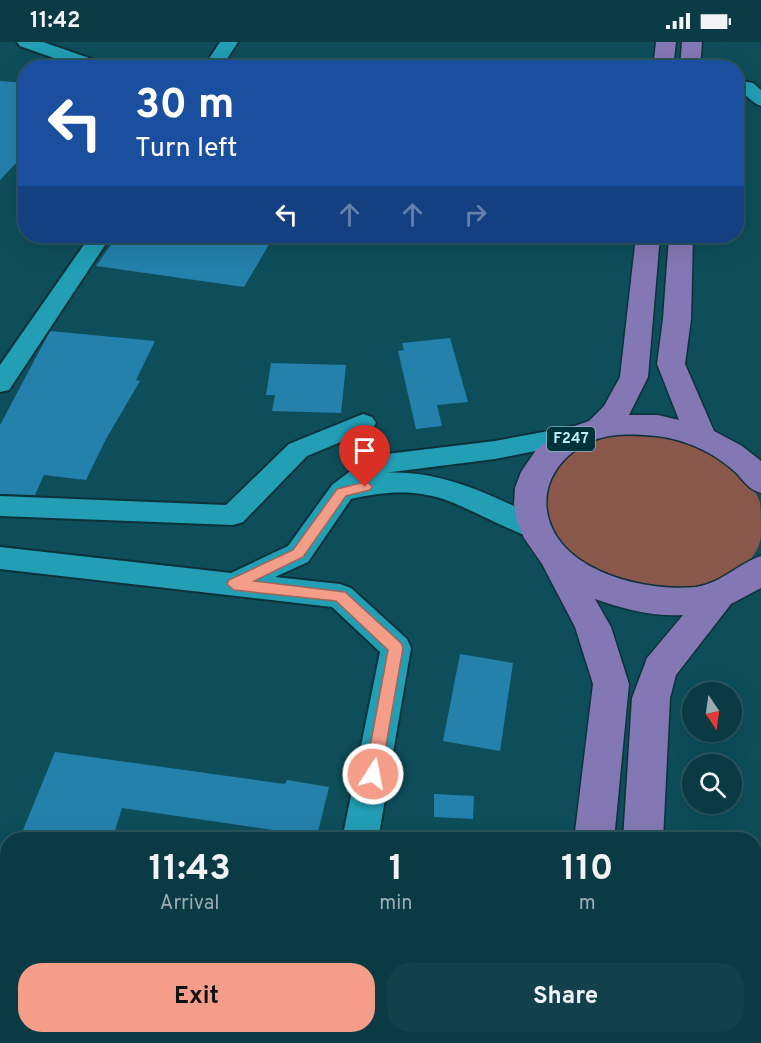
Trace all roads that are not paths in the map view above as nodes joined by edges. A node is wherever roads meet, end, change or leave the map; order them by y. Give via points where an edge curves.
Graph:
1 (26, 42) edge
2 (229, 42) edge
3 (666, 42) edge
4 (692, 42) edge
5 (77, 60) edge
6 (217, 60) edge
7 (664, 60) edge
8 (691, 60) edge
9 (744, 86) edge
10 (761, 100) edge
11 (95, 243) edge
12 (647, 243) edge
13 (681, 243) edge
14 (0, 384) edge
15 (363, 423) dead end
16 (591, 431) junction
17 (702, 438) junction
18 (755, 472) edge
19 (342, 492) junction
20 (0, 506) edge
21 (544, 541) junction
22 (0, 558) edge
23 (761, 569) edge
24 (234, 584) junction
25 (719, 595) junction
26 (362, 832) edge
27 (595, 832) edge
28 (643, 832) edge

1 - 5 street
2 - 6 street
3 - 7 main road
4 - 8 main road
9 - 10 street
11 - 14 street
12 - 16 main road, F247 via 634,377 616,412
13 - 17 main road via 671,364
15 - 20 street via 298,450 234,515
16 - 17 main road, F247 via 633,424 668,428
16 - 19 street via 495,450 379,463
16 - 21 main road, F247 via 554,449 535,472 529,499
17 - 18 main road, F247
19 - 21 street via 389,482 426,484 465,494
19 - 24 street via 298,554
21 - 25 main road via 580,576 612,591 649,600 685,601
21 - 27 main road, F247 via 593,627 611,684
22 - 24 street
23 - 25 main road
24 - 26 street via 340,596 396,648
25 - 28 main road via 660,669 651,698

